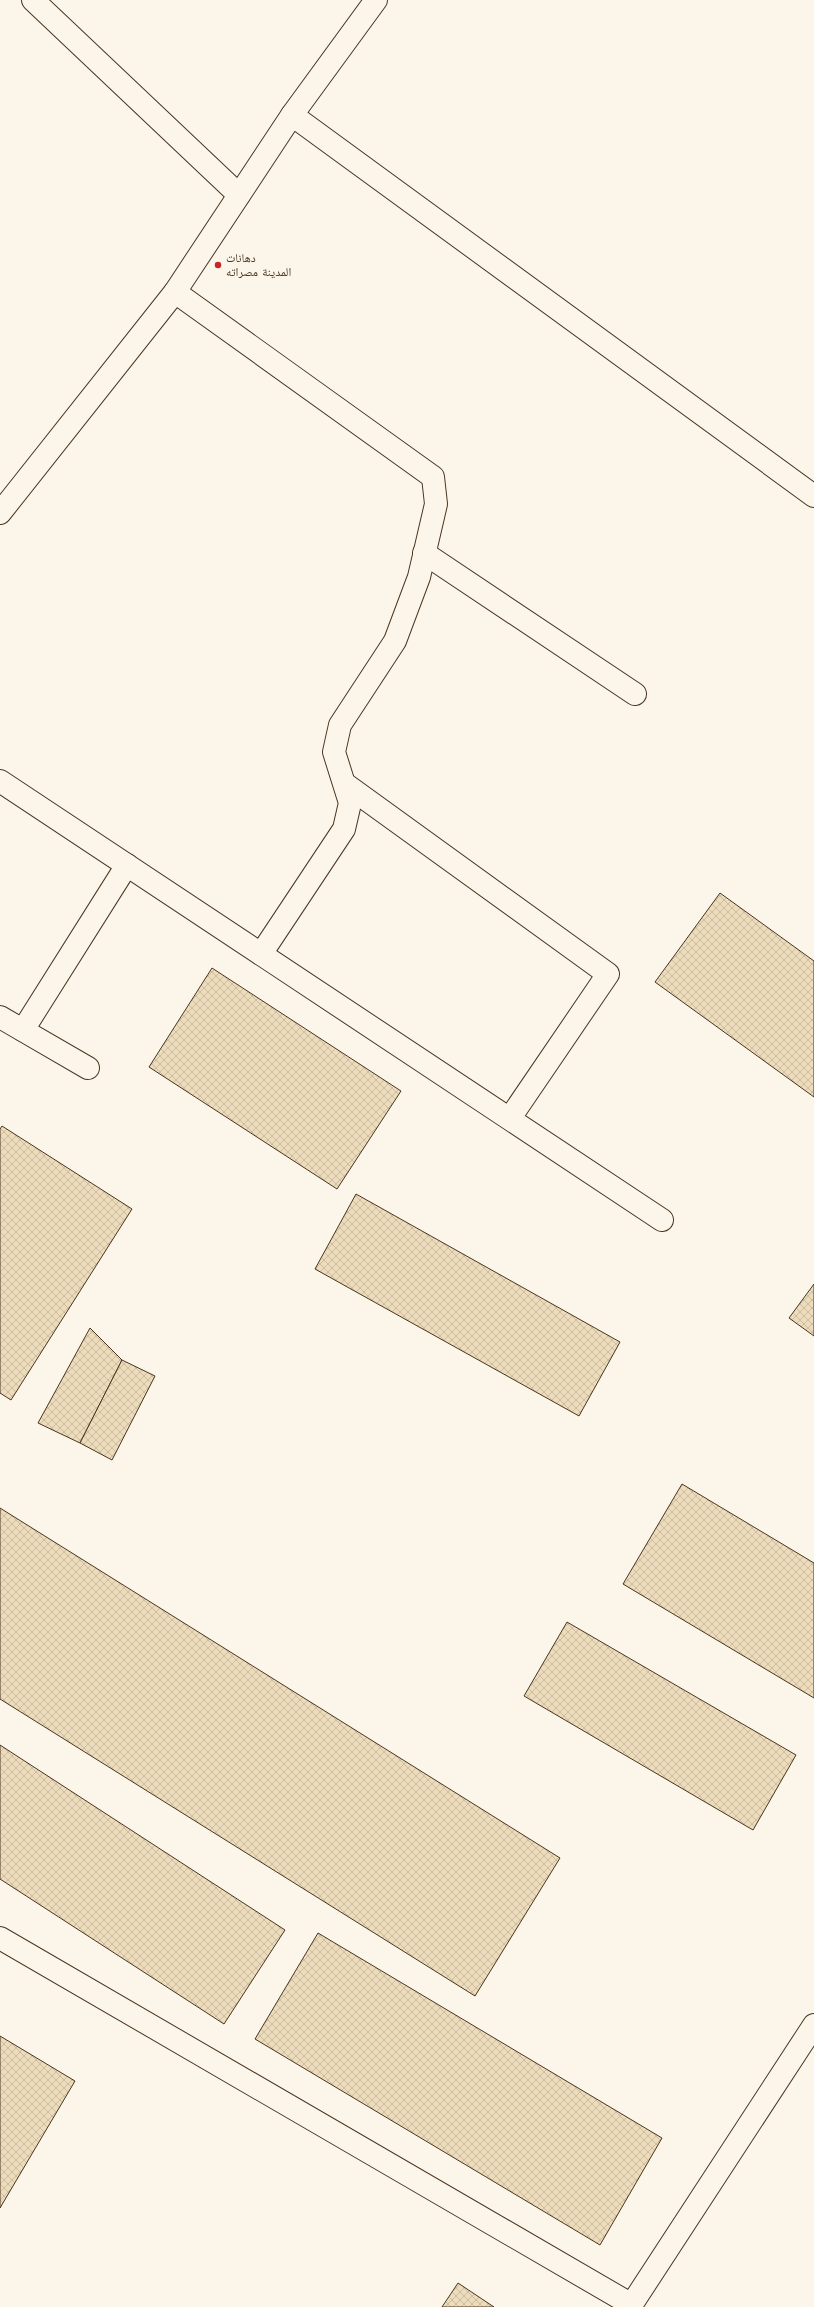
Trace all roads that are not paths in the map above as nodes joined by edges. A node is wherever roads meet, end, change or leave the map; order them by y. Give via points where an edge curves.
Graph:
1 (33, 0) edge
2 (376, 0) edge
3 (292, 115) junction
4 (239, 196) junction
5 (176, 292) junction
6 (814, 496) edge
7 (0, 513) edge
8 (424, 553) junction
9 (635, 694) dead end
10 (0, 781) edge
11 (345, 784) junction
12 (127, 865) junction
13 (261, 954) junction
14 (0, 1017) edge
15 (23, 1030) junction
16 (88, 1068) dead end
17 (510, 1118) junction
18 (662, 1220) dead end
19 (0, 1938) edge
20 (814, 2025) edge
21 (631, 2306) edge

1 - 4 street
2 - 3 street
3 - 4 street
3 - 6 street
4 - 5 street
5 - 7 street
5 - 8 street via 433,477 436,504
8 - 9 street
8 - 11 street via 419,577 395,642 340,725 334,752
10 - 12 street
11 - 13 street via 350,803 344,829
11 - 17 street via 608,974
12 - 13 street
12 - 15 street
13 - 17 street
14 - 15 street
15 - 16 street
17 - 18 street
19 - 21 street
20 - 21 street

